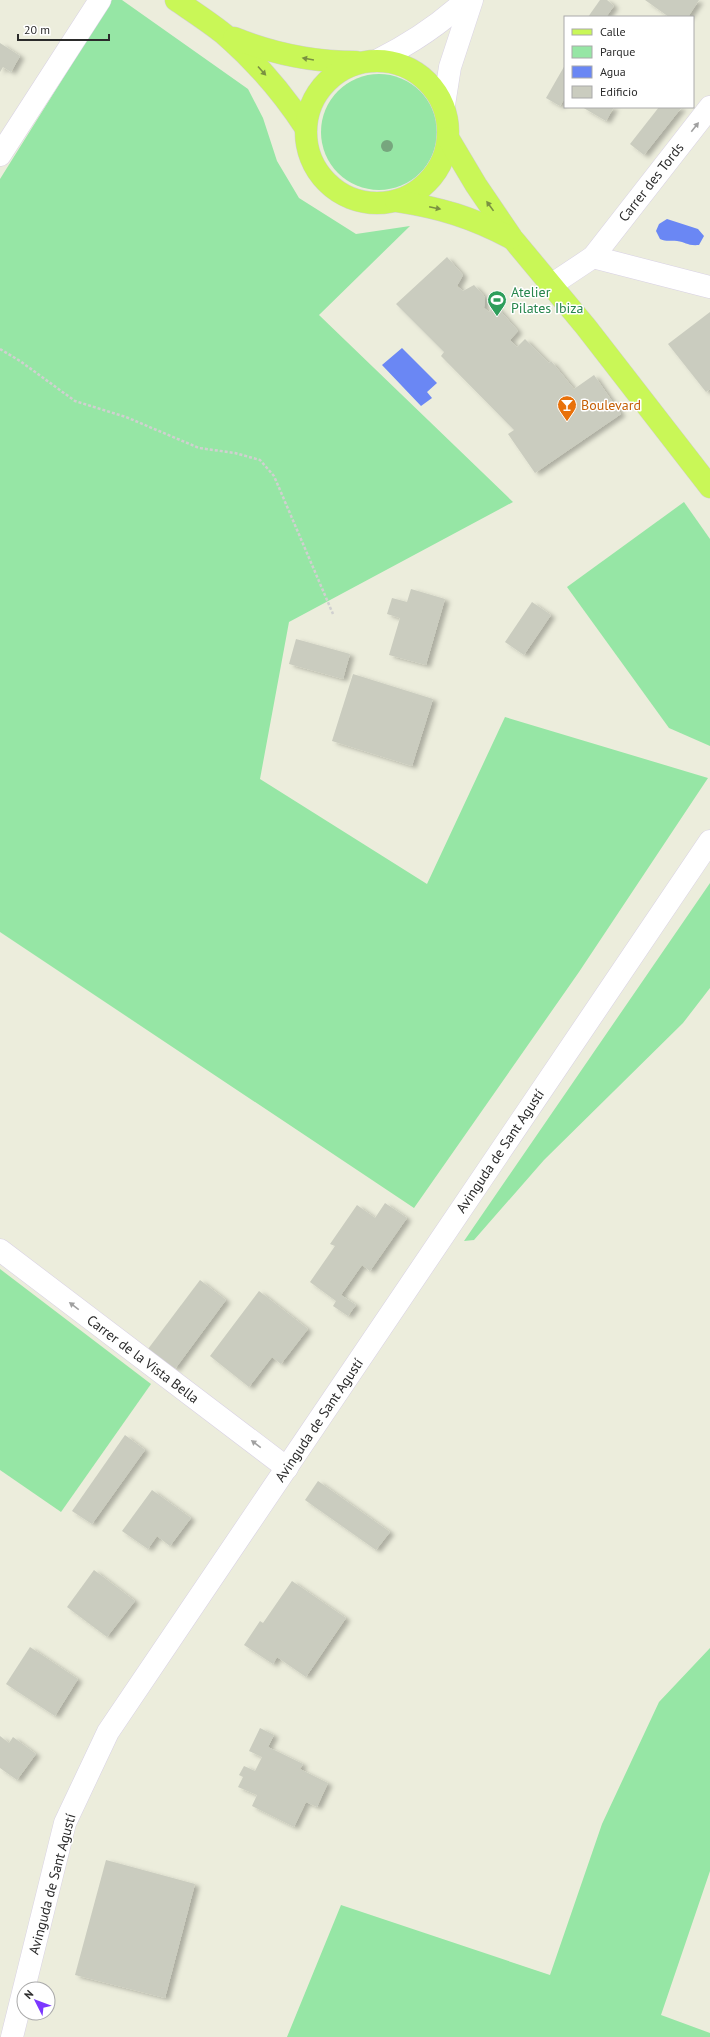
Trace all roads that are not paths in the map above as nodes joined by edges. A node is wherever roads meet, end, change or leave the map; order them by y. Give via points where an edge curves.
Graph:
1 (100, 0) edge
2 (176, 0) edge
3 (466, 0) edge
4 (472, 0) edge
5 (223, 34) junction
6 (369, 61) junction
7 (444, 105) junction
8 (710, 107) edge
9 (305, 127) junction
10 (448, 138) junction
11 (0, 155) edge
12 (396, 201) junction
13 (512, 238) junction
14 (593, 257) junction
15 (551, 285) junction
16 (710, 287) edge
17 (710, 487) edge
18 (710, 841) edge
19 (0, 1250) edge
20 (287, 1468) junction
21 (12, 2037) edge

1 - 11 street
2 - 5 main road
3 - 6 street via 449,16 403,48
4 - 7 street via 450,67
6 -> 5 main road via 327,62 306,59 257,47
5 -> 9 main road via 277,88
6 - 7 main road via 403,65 420,74
6 - 9 main road via 340,70 324,83 311,103
7 - 10 main road
14 -> 8 street, Carrer des Tords
9 - 12 main road via 306,147 316,170 331,188 354,200 377,204
10 - 12 main road via 443,160 431,180 411,195
13 -> 10 main road
12 -> 13 main road via 447,210
13 - 15 main road
14 - 15 street, Carrer des Tords
14 - 16 street
15 - 17 main road
18 - 20 street, Avinguda de Sant Agustí
20 -> 19 street, Carrer de la Vista Bella
20 - 21 street, Avinguda de Sant Agustí via 108,1732 65,1823

